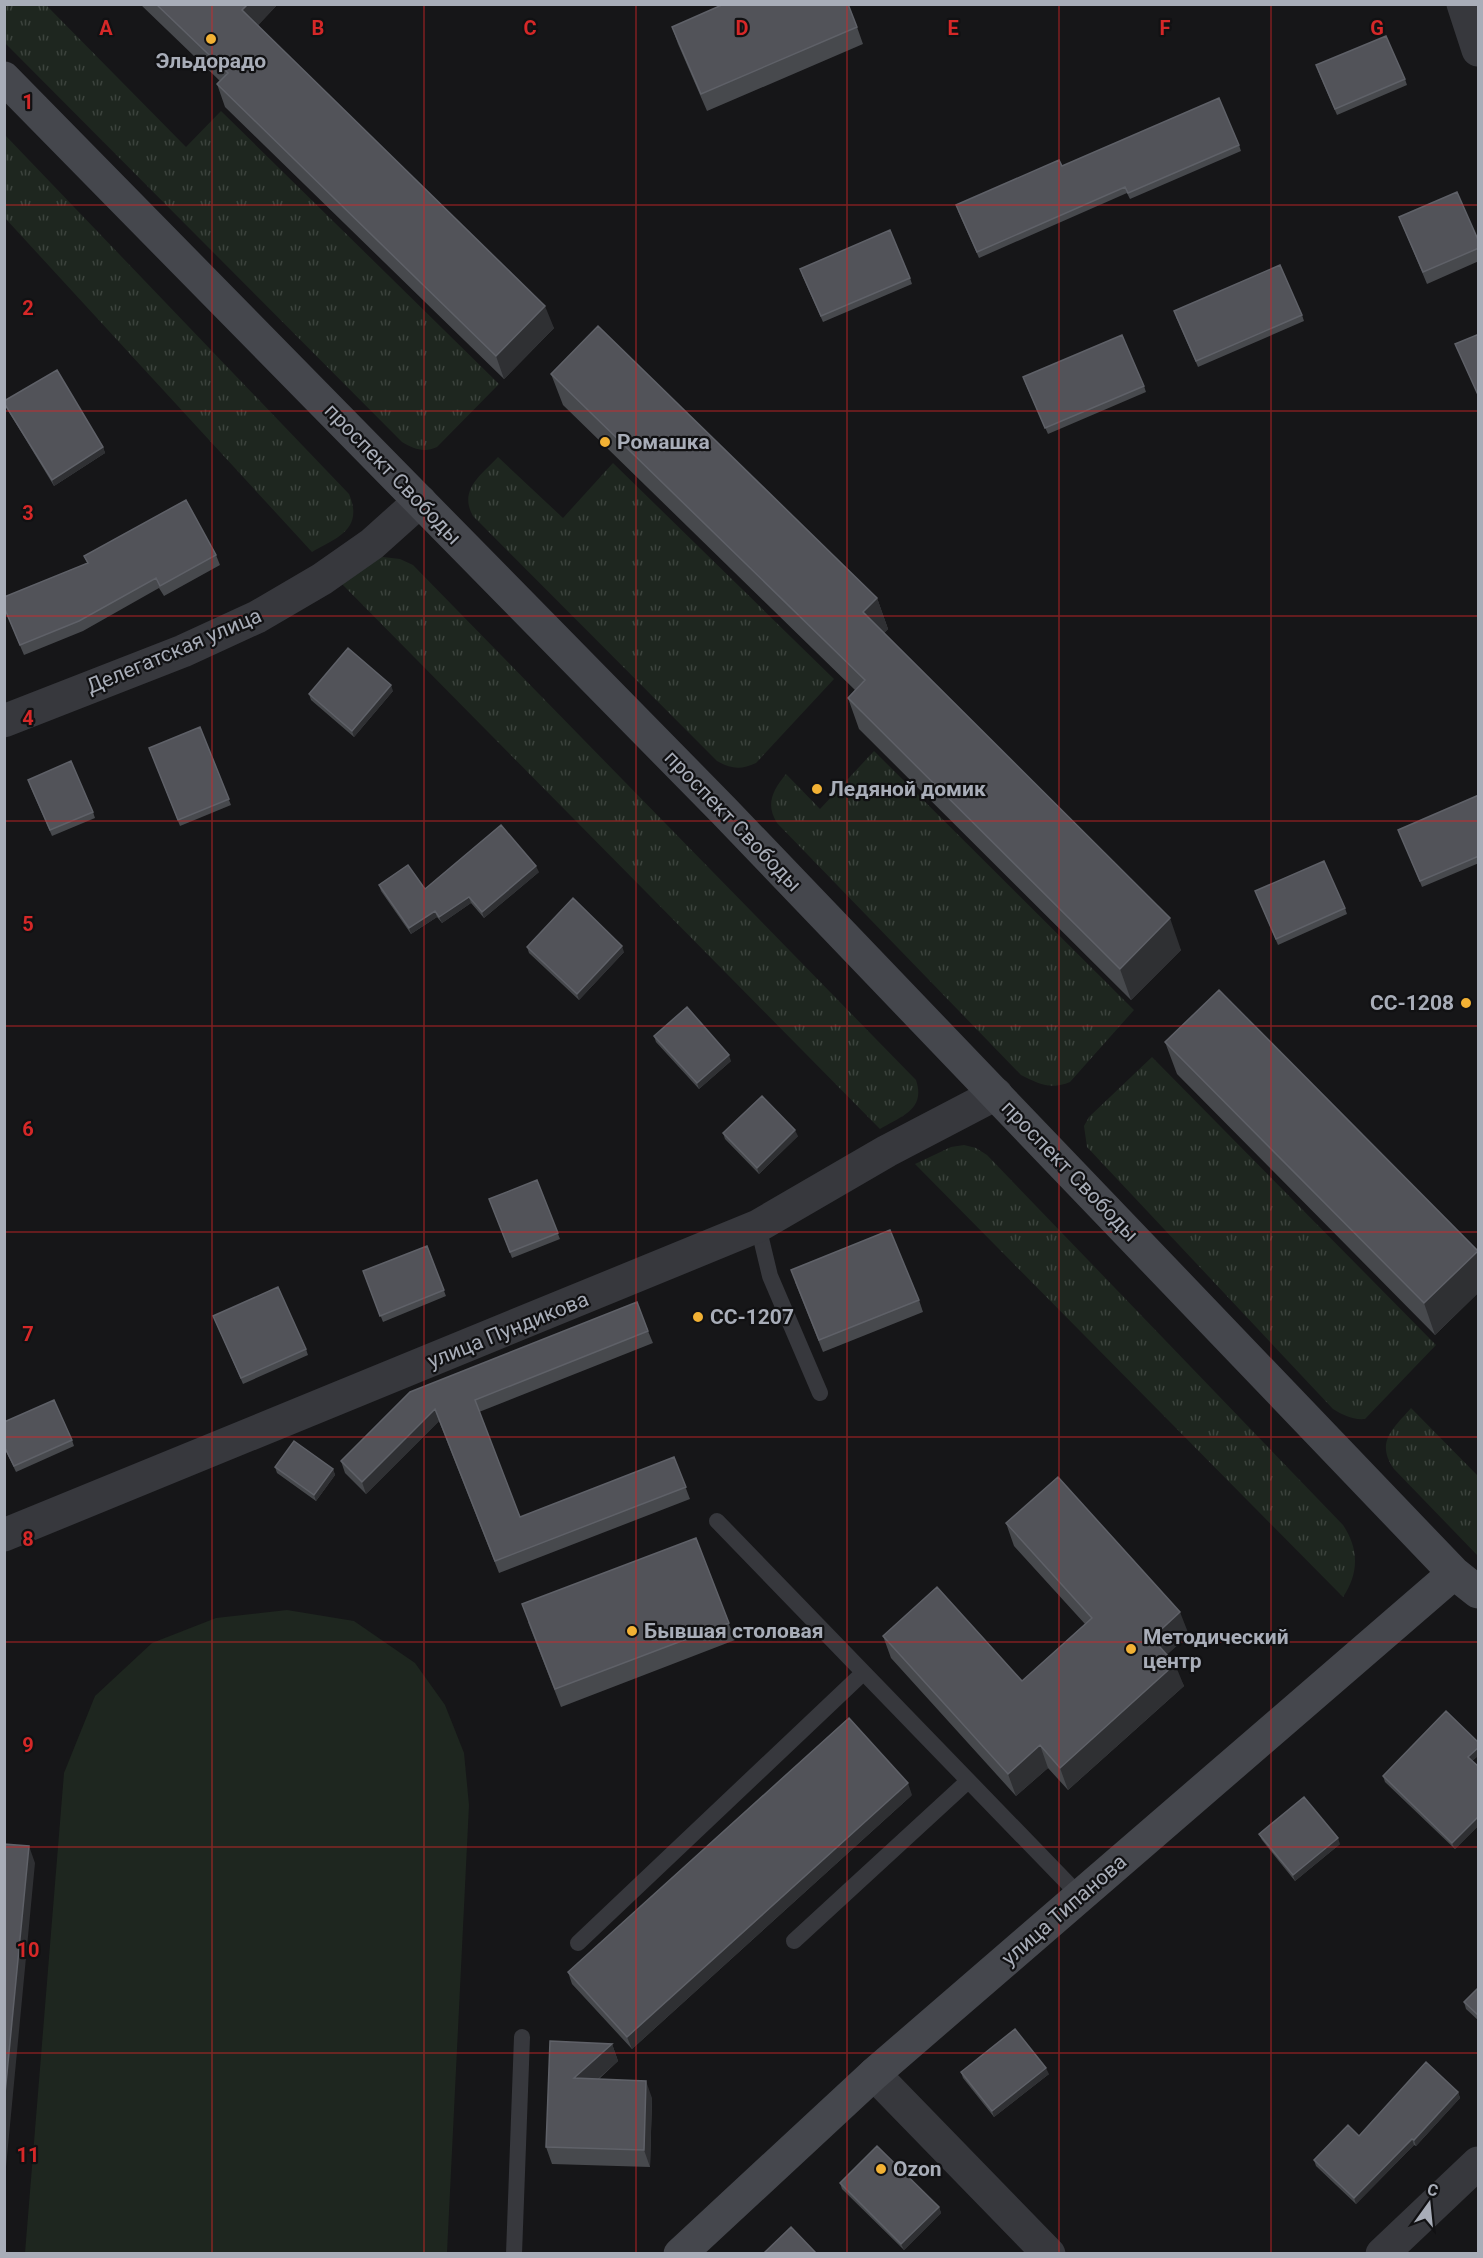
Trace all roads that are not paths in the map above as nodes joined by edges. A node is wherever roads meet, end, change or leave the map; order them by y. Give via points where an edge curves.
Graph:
1 (1463, 4) edge
2 (1479, 50) edge
3 (4, 78) edge
4 (420, 501) junction
5 (4, 721) edge
6 (996, 1094) junction
7 (758, 1226) junction
8 (820, 1393) dead end
9 (717, 1521) dead end
10 (4, 1535) edge
11 (1466, 1582) edge
12 (863, 1673) junction
13 (968, 1781) junction
14 (1081, 1897) junction
15 (794, 1941) dead end
16 (578, 1943) dead end
17 (522, 2037) dead end
18 (874, 2074) junction
19 (1479, 2163) edge
20 (514, 2253) edge
21 (680, 2253) edge
22 (1049, 2253) edge
23 (1382, 2253) edge

1 - 2 street
3 - 4 street, проспект Свободы
4 - 5 street, Делегатская улица via 372,544 257,617 183,651
4 - 6 street, проспект Свободы
6 - 7 street, улица Пундикова via 887,1151
6 - 11 street, проспект Свободы
7 - 8 lane via 770,1276
7 - 10 street, улица Пундикова
9 - 12 lane
11 - 14 street, улица Типанова
12 - 13 lane
12 - 16 lane
13 - 14 lane
13 - 15 lane
14 - 18 street, улица Типанова
17 - 20 lane
18 - 21 street, улица Типанова
18 - 22 street
19 - 23 street

